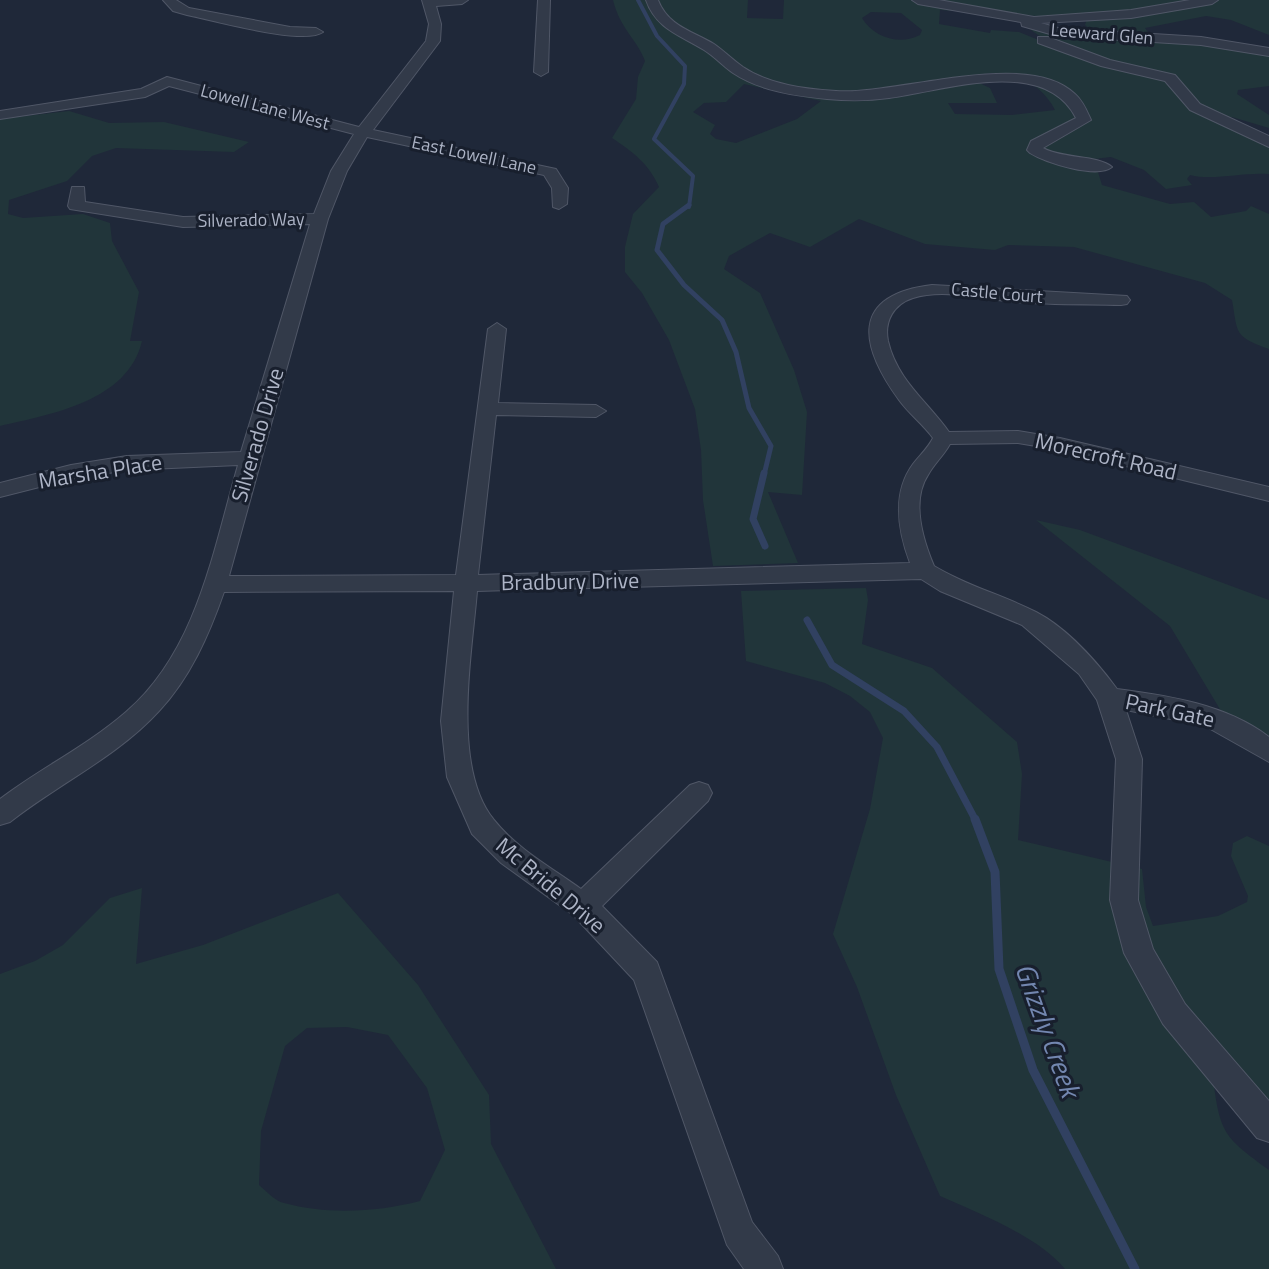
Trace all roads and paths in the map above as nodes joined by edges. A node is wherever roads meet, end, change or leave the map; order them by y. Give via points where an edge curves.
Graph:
1 (169, 0) edge
2 (462, 0) edge
3 (544, 0) edge
4 (652, 0) edge
5 (918, 0) edge
6 (1212, 0) edge
7 (429, 2) edge
8 (1029, 22) junction
9 (316, 32) dead end
10 (1269, 52) edge
11 (541, 72) dead end
12 (0, 115) edge
13 (363, 132) junction
14 (1269, 142) edge
15 (1042, 168) dead end
16 (78, 190) dead end
17 (559, 204) dead end
18 (320, 219) junction
19 (1121, 300) dead end
20 (497, 329) dead end
21 (486, 409) junction
22 (596, 411) dead end
23 (943, 438) junction
24 (250, 458) junction
25 (0, 490) edge
26 (1269, 494) edge
27 (925, 571) junction
28 (466, 583) junction
29 (215, 584) junction
30 (1109, 698) junction
31 (1269, 752) edge
32 (699, 793) dead end
33 (0, 814) edge
34 (583, 906) junction
35 (1269, 1126) edge
36 (765, 1269) edge

1 - 9 street via 187,11
2 - 7 street
3 - 11 street
4 - 15 street via 667,26 709,47 742,72 808,92 882,95 975,77 1054,87 1070,96 1084,120 1036,144 1035,150 1097,166
5 - 8 street
6 - 8 street, Leeward Glen via 1131,14
7 - 13 street, Silverado Drive via 433,41
8 - 10 street, Leeward Glen via 1057,32 1201,41
8 - 14 street via 1023,29 1040,39 1106,63 1170,78 1195,107
12 - 13 street, Lowell Lane West via 145,93 167,81
13 - 17 street, East Lowell Lane via 550,172 560,188
13 - 18 street, Silverado Drive via 339,171
16 - 18 street, Silverado Way via 76,206 183,222
18 - 24 street, Silverado Drive
19 - 23 street, Castle Court via 927,288 891,304 879,321 878,338 911,402
20 - 21 street, Mc Bride Drive
21 - 22 street
21 - 28 street, Mc Bride Drive
23 - 26 street, Morecroft Road via 1018,437 1060,444
23 - 27 street via 937,454 920,469 910,508 914,548
24 - 25 street, Marsha Place via 127,463
24 - 29 street, Silverado Drive
27 - 28 street, Bradbury Drive
27 - 30 street via 1030,619 1088,667
28 - 29 street, Bradbury Drive
28 - 34 street, Mc Bride Drive via 454,721 460,777 482,826 511,855
29 - 33 street, Silverado Drive via 192,645 151,705
30 - 31 street, Park Gate via 1226,722
30 - 35 street via 1129,759 1124,900 1139,953 1174,1014
32 - 34 street
34 - 36 street, Mc Bride Drive via 646,972 739,1233

